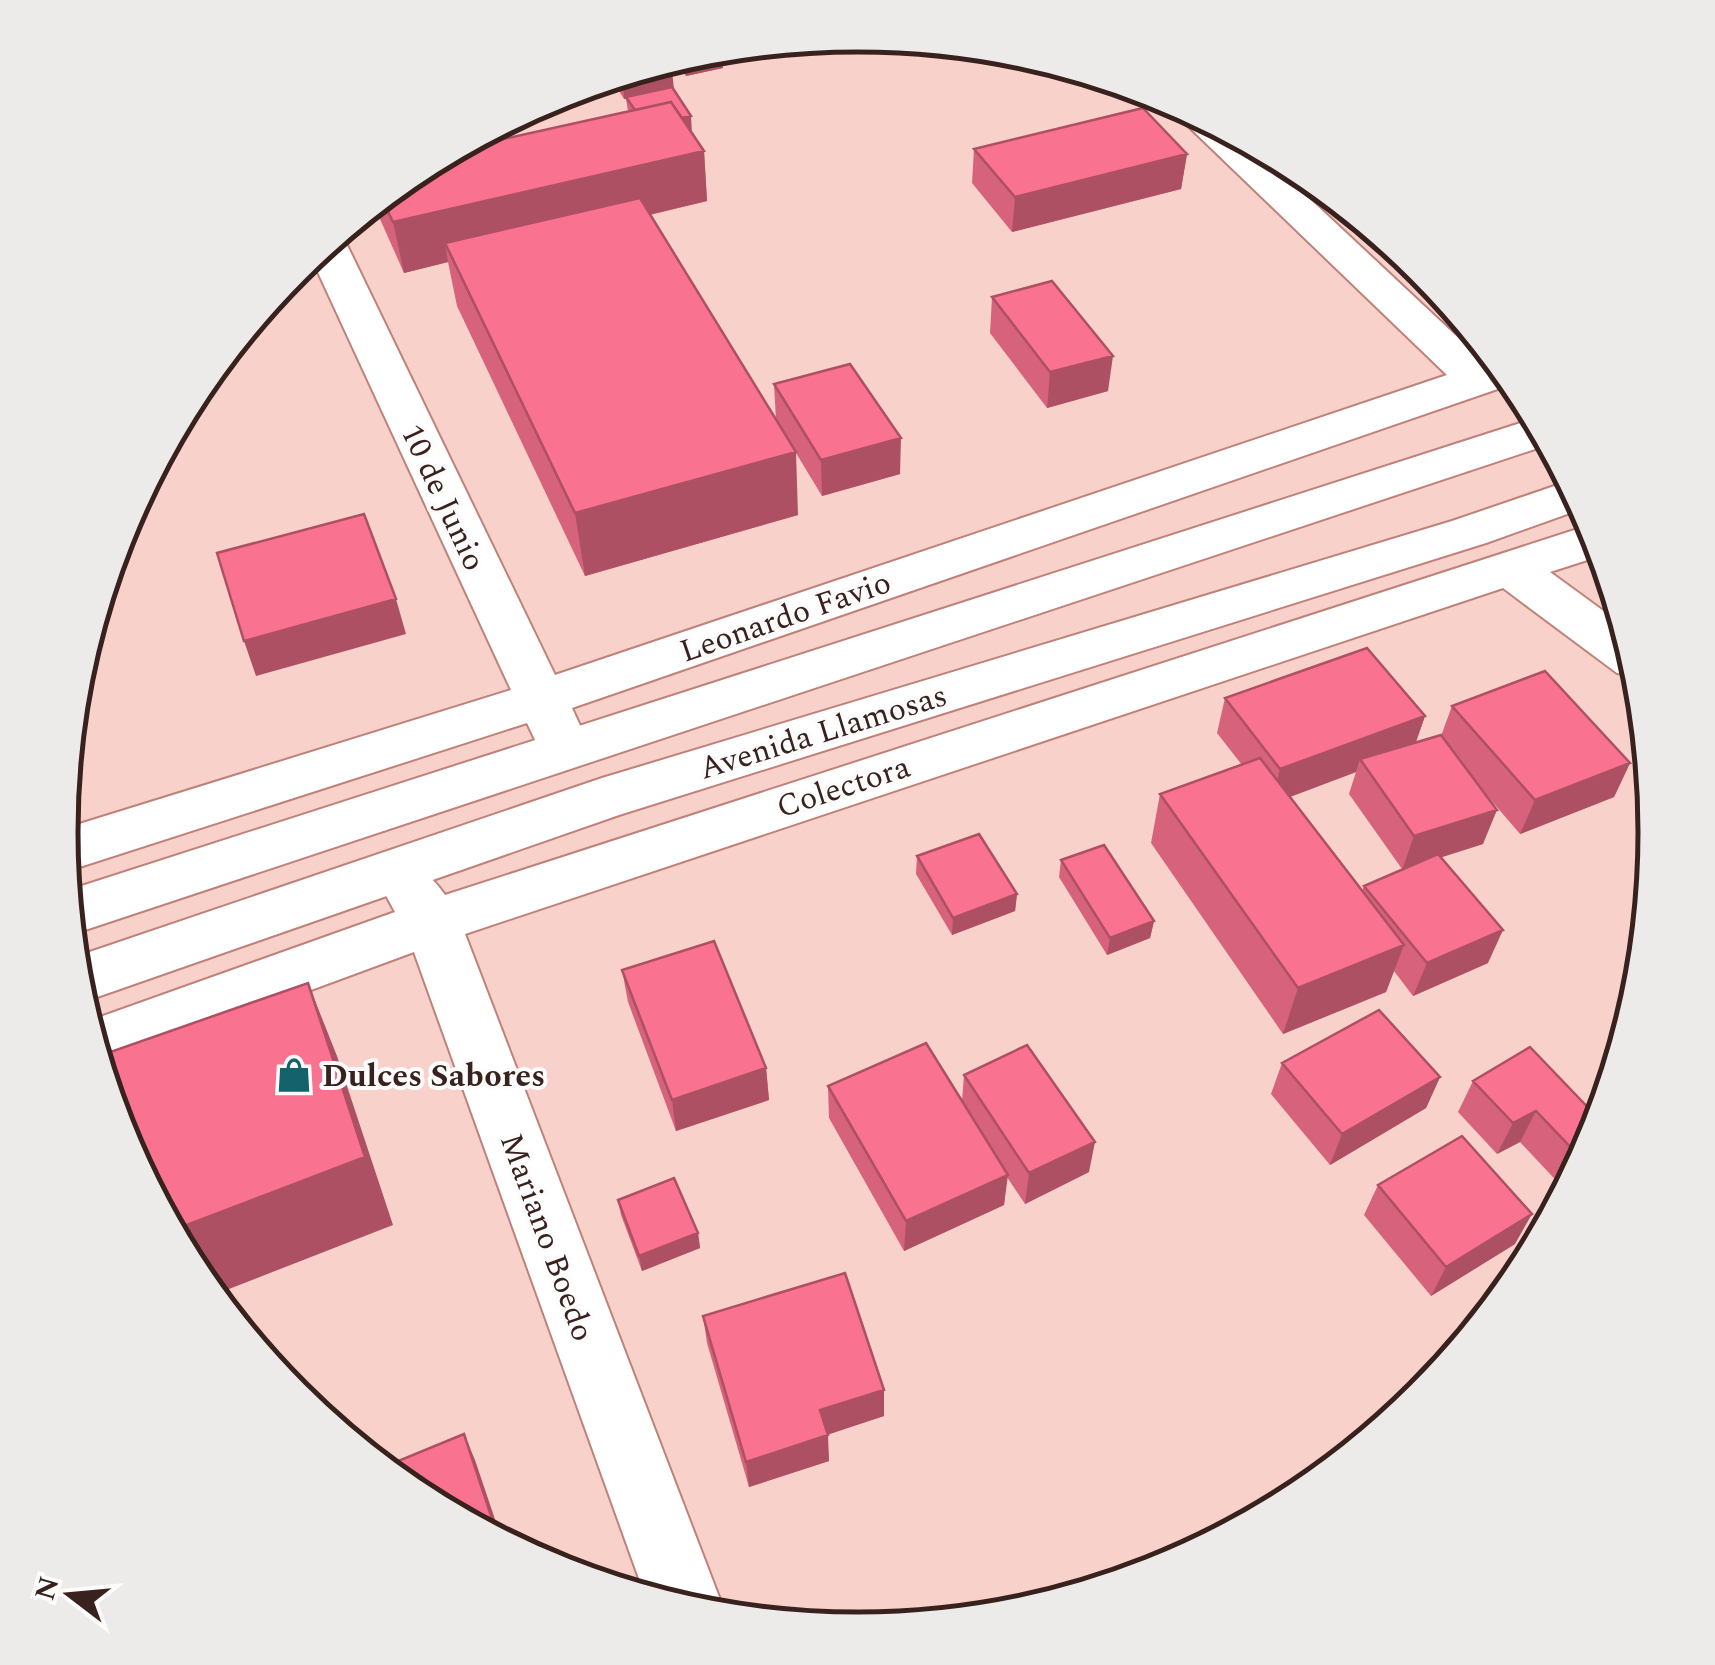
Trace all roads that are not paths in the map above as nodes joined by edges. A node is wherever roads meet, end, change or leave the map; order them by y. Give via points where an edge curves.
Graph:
1 (1241, 154) edge
2 (331, 257) edge
3 (1484, 369) edge
4 (1490, 377) edge
5 (1529, 436) edge
6 (1562, 499) edge
7 (1582, 544) edge
8 (1510, 568) junction
9 (1615, 646) edge
10 (539, 700) junction
11 (566, 750) junction
12 (78, 846) edge
13 (398, 869) junction
14 (81, 909) edge
15 (432, 922) junction
16 (90, 975) edge
17 (106, 1040) edge
18 (680, 1592) edge

1 - 3 main road
2 - 10 main road, 10 de Junio
4 - 10 main road, Leonardo Favio
5 - 11 main road, Avenida Llamosas
6 - 13 main road, Avenida Llamosas
7 - 8 main road, Colectora
8 - 9 main road
8 - 15 main road, Colectora
10 - 11 main road, 10 de Junio
10 - 12 main road, Leonardo Favio
11 - 14 main road, Avenida Llamosas
13 - 15 main road, Mariano Boedo
13 - 16 main road, Avenida Llamosas
15 - 17 main road, Colectora
15 - 18 main road, Mariano Boedo

